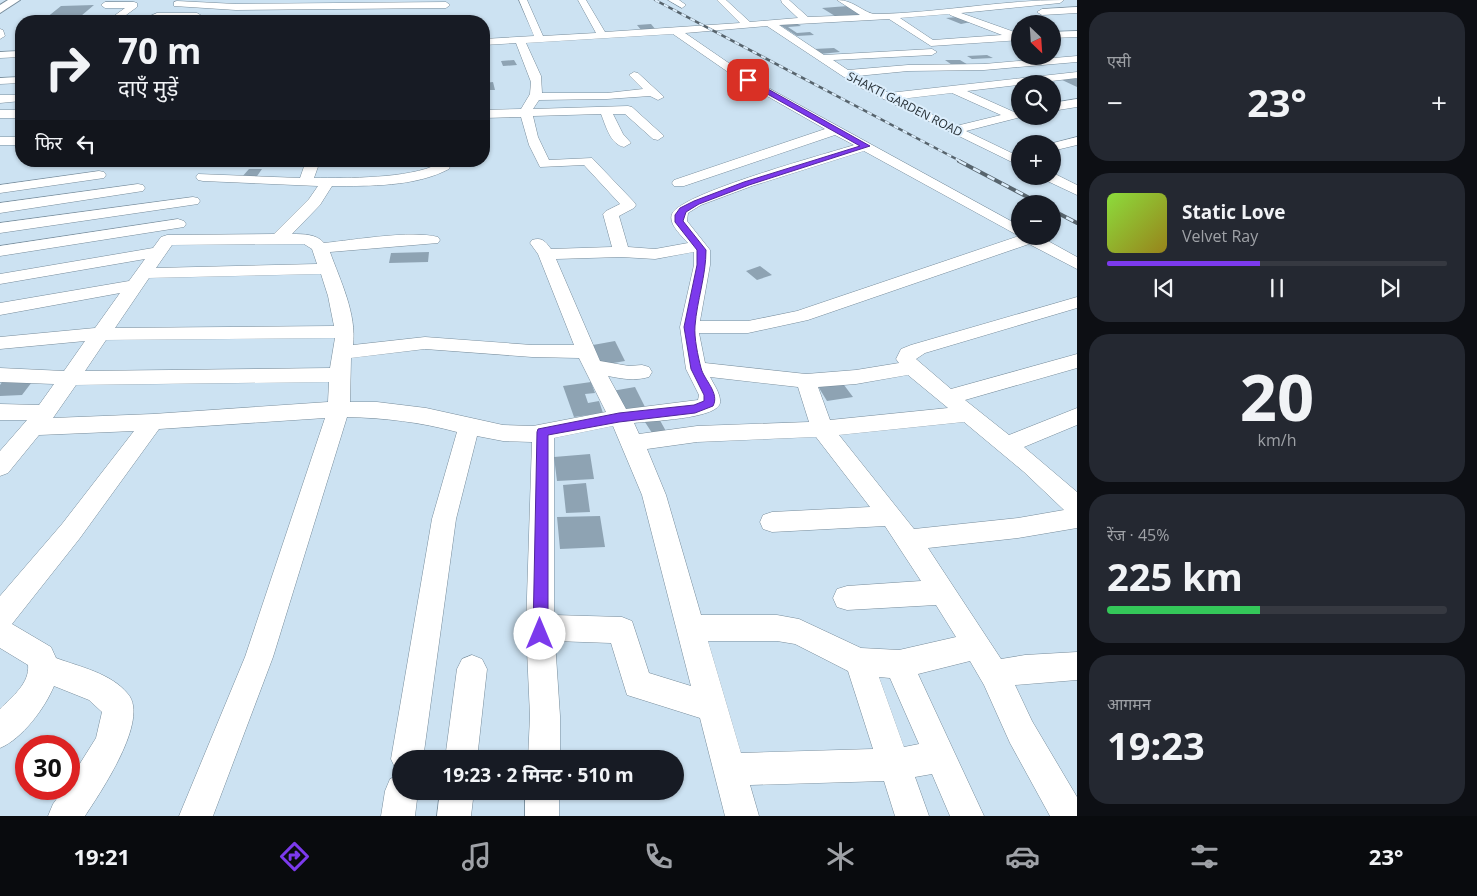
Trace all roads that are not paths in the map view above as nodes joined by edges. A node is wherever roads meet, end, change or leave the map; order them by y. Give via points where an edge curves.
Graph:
1 (15, 0) edge
2 (245, 0) edge
3 (523, 0) edge
4 (582, 0) edge
5 (672, 0) edge
6 (721, 0) edge
7 (841, 0) edge
8 (953, 0) edge
9 (1060, 0) edge
10 (785, 1) edge
11 (927, 3) dead end
12 (177, 4) dead end
13 (105, 5) dead end
14 (415, 5) edge
15 (682, 5) dead end
16 (447, 6) edge
17 (236, 7) junction
18 (975, 8) junction
19 (0, 10) edge
20 (1077, 10) edge
21 (345, 12) edge
22 (950, 12) junction
23 (1028, 14) dead end
24 (120, 15) edge
25 (224, 15) joint
26 (891, 16) junction
27 (870, 17) junction
28 (1001, 17) dead end
29 (806, 20) junction
30 (769, 23) junction
31 (747, 24) junction
32 (674, 31) junction
33 (1077, 34) edge
34 (602, 35) junction
35 (1011, 35) edge
36 (1061, 35) edge
37 (1011, 38) edge
38 (540, 39) junction
39 (520, 40) junction
40 (490, 42) edge
41 (15, 43) edge
42 (0, 44) edge
43 (804, 46) junction
44 (897, 46) dead end
45 (932, 52) dead end
46 (15, 54) edge
47 (0, 55) edge
48 (820, 58) junction
49 (1071, 59) edge
50 (1077, 64) edge
51 (845, 74) junction
52 (634, 75) dead end
53 (1077, 75) edge
54 (963, 78) dead end
55 (15, 80) edge
56 (932, 80) dead end
57 (0, 81) edge
58 (886, 83) dead end
59 (863, 85) junction
60 (953, 89) junction
61 (536, 97) junction
62 (887, 97) junction
63 (15, 98) edge
64 (0, 99) edge
65 (1077, 103) edge
66 (1061, 106) edge
67 (606, 110) junction
68 (527, 113) junction
69 (1011, 113) edge
70 (0, 114) edge
71 (15, 114) edge
72 (490, 114) edge
73 (1011, 116) edge
74 (836, 130) junction
75 (954, 130) junction
76 (658, 136) dead end
77 (0, 140) edge
78 (15, 141) edge
79 (1077, 141) edge
80 (624, 143) dead end
81 (1061, 145) edge
82 (866, 146) junction
83 (1011, 156) edge
84 (198, 167) edge
85 (311, 167) edge
86 (442, 167) edge
87 (1077, 174) edge
88 (99, 175) dead end
89 (203, 177) junction
90 (1061, 177) edge
91 (305, 182) junction
92 (1061, 182) edge
93 (327, 183) junction
94 (679, 184) dead end
95 (138, 188) dead end
96 (0, 189) edge
97 (1077, 191) edge
98 (193, 201) junction
99 (0, 208) edge
100 (0, 228) edge
101 (1011, 228) edge
102 (168, 239) junction
103 (278, 239) junction
104 (432, 240) dead end
105 (1011, 241) edge
106 (1042, 245) edge
107 (699, 246) junction
108 (320, 248) junction
109 (0, 251) edge
110 (621, 252) junction
111 (1077, 264) edge
112 (329, 269) junction
113 (0, 279) edge
114 (140, 279) junction
115 (1077, 302) edge
116 (0, 309) edge
117 (690, 327) junction
118 (100, 334) junction
119 (0, 343) edge
120 (344, 343) junction
121 (590, 359) junction
122 (1077, 362) edge
123 (912, 368) junction
124 (696, 369) junction
125 (642, 372) dead end
126 (0, 375) edge
127 (339, 375) junction
128 (70, 378) junction
129 (806, 381) junction
130 (949, 398) junction
131 (339, 409) junction
132 (0, 412) edge
133 (969, 414) junction
134 (1077, 416) edge
135 (619, 418) junction
136 (39, 420) junction
137 (154, 422) junction
138 (469, 427) junction
139 (822, 430) junction
140 (542, 432) junction
141 (633, 443) junction
142 (1007, 445) junction
143 (0, 466) edge
144 (1077, 507) edge
145 (891, 516) junction
146 (1077, 518) edge
147 (772, 522) dead end
148 (908, 540) junction
149 (943, 592) junction
150 (847, 598) dead end
151 (0, 617) edge
152 (540, 628) junction
153 (691, 628) junction
154 (0, 632) edge
155 (977, 646) junction
156 (859, 662) junction
157 (899, 664) junction
158 (44, 668) junction
159 (472, 669) dead end
160 (1074, 672) edge
161 (994, 675) junction
162 (713, 708) junction
163 (0, 732) edge
164 (408, 750) edge
165 (462, 750) edge
166 (544, 750) edge
167 (940, 756) junction
168 (894, 765) junction
169 (730, 769) junction
170 (401, 800) edge
171 (456, 800) edge
172 (542, 800) edge
173 (65, 816) edge
174 (196, 816) edge
175 (398, 816) edge
176 (454, 816) edge
177 (542, 816) edge
178 (742, 816) edge
179 (912, 816) edge
180 (967, 816) edge
181 (1069, 816) edge

1 - 19 street
2 - 17 street
3 - 38 street
4 - 34 street
5 - 15 street
6 - 31 street
7 - 27 street
8 - 18 street
9 - 18 street
10 - 29 street
11 - 22 street
12 - 17 street
13 - 24 street via 134,5
14 - 16 street
14 - 21 street
17 - 21 street
17 - 25 street
18 - 22 street
18 - 28 street
20 - 23 street
21 - 25 street
22 - 26 street
22 - 35 street
26 - 27 street
26 - 37 street via 931,43
27 - 29 street
29 - 30 street
30 - 31 street
30 - 43 street, SHAKTI GARDEN ROAD
31 - 32 street
32 - 34 street
32 - 74 street via 748,80
33 - 36 street
34 - 38 street
38 - 39 street
39 - 40 street
39 - 61 street via 533,71
41 - 42 street
43 - 44 street
43 - 48 street, SHAKTI GARDEN ROAD
45 - 48 street
46 - 47 street
48 - 51 street, SHAKTI GARDEN ROAD
49 - 50 street
49 - 51 street
51 - 59 street, SHAKTI GARDEN ROAD
52 - 61 street via 656,95
53 - 60 street
54 - 56 street
55 - 57 street
58 - 59 street
59 - 62 street, SHAKTI GARDEN ROAD
60 - 62 street
60 - 69 street
61 - 68 street
62 - 75 street, SHAKTI GARDEN ROAD
63 - 64 street
65 - 66 street
67 - 68 street
67 - 76 street via 628,110
67 - 80 street via 617,136
68 - 72 street
68 - 110 street via 538,154 545,164 587,161 629,206 611,214
70 - 71 street
73 - 75 street
74 - 82 street
74 - 94 street
75 - 83 street, SHAKTI GARDEN ROAD
77 - 78 street
79 - 81 street
82 - 101 street
82 - 107 street via 696,202 683,210 679,222
84 - 89 street
85 - 91 street
86 - 93 street via 415,175
87 - 90 street
88 - 96 street
89 - 91 street
89 - 98 street via 205,185
91 - 93 street
92 - 97 street
93 - 103 street via 315,202
95 - 99 street
98 - 100 street
98 - 102 street
102 - 103 street
102 - 109 street
102 - 113 street
102 - 114 street
103 - 108 street via 315,242
104 - 108 street
105 - 117 street via 801,316 748,327
106 - 111 street
107 - 110 street via 655,254
107 - 117 street via 702,265
108 - 112 street
110 - 121 street via 542,248
112 - 114 street
112 - 120 street
114 - 116 street
114 - 118 street
115 - 123 street via 918,349 908,353 906,359
117 - 124 street
118 - 119 street
118 - 120 street
118 - 128 street
120 - 121 street via 425,343
120 - 127 street
121 - 125 street via 630,373
121 - 135 street
122 - 130 street
123 - 129 street via 856,378
123 - 130 street
124 - 129 street
124 - 135 street via 709,395 709,404 695,409
126 - 128 street
127 - 128 street
127 - 131 street
128 - 136 street
129 - 139 street
130 - 133 street
131 - 137 street
131 - 138 street via 426,416
131 - 174 street via 259,656
132 - 136 street
133 - 139 street
133 - 142 street
134 - 142 street
135 - 140 street
135 - 141 street
136 - 137 street
136 - 143 street
137 - 151 street
138 - 140 street via 504,433
138 - 164 street via 444,519
139 - 141 street via 697,434
139 - 145 street
140 - 152 street
141 - 153 street via 654,495
142 - 144 street
145 - 147 street
145 - 148 street
146 - 148 street
148 - 149 street
149 - 150 street
149 - 155 street
152 - 162 street via 622,630 638,685
152 - 166 street
153 - 156 street via 777,628 798,632
153 - 162 street
154 - 158 street via 41,657
155 - 157 street
155 - 161 street
156 - 157 street
156 - 168 street
157 - 167 street
158 - 163 street via 42,681
158 - 173 street via 99,689 118,705 119,719 107,749
159 - 165 street
160 - 161 street via 1025,669
161 - 181 street via 1021,732
162 - 169 street
167 - 168 street
167 - 180 street
168 - 169 street
168 - 179 street
169 - 178 street
170 - 175 street
171 - 176 street
172 - 177 street

